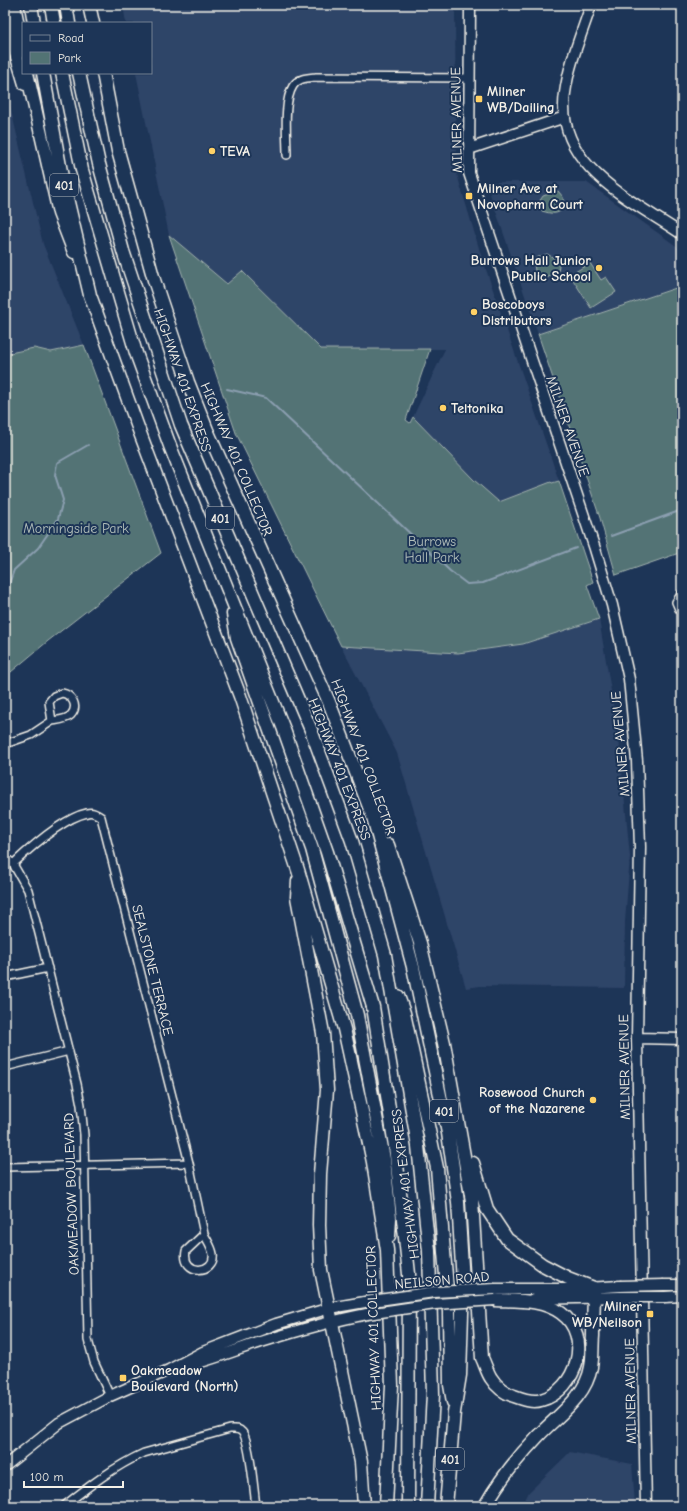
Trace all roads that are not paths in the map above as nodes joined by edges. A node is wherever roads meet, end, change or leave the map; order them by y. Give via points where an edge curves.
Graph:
1 (14, 5) edge
2 (31, 5) edge
3 (51, 5) edge
4 (66, 5) edge
5 (89, 5) edge
6 (470, 5) edge
7 (591, 5) edge
8 (5, 17) edge
9 (34, 22) edge
10 (54, 22) edge
11 (69, 22) edge
12 (93, 22) edge
13 (22, 46) edge
14 (27, 74) edge
15 (43, 74) edge
16 (62, 74) edge
17 (79, 74) edge
18 (103, 74) edge
19 (469, 78) junction
20 (32, 100) junction
21 (565, 117) junction
22 (469, 149) junction
23 (287, 155) dead end
24 (682, 234) edge
25 (90, 295) junction
26 (229, 591) junction
27 (682, 593) edge
28 (682, 612) edge
29 (52, 721) dead end
30 (5, 744) edge
31 (373, 817) junction
32 (5, 857) edge
33 (13, 864) junction
34 (298, 870) junction
35 (385, 956) junction
36 (48, 968) junction
37 (5, 977) edge
38 (637, 1038) junction
39 (682, 1039) edge
40 (444, 1043) junction
41 (68, 1051) junction
42 (5, 1067) edge
43 (189, 1163) junction
44 (85, 1166) junction
45 (5, 1167) edge
46 (204, 1234) junction
47 (387, 1250) junction
48 (682, 1285) edge
49 (594, 1293) junction
50 (495, 1294) junction
51 (682, 1296) edge
52 (330, 1308) junction
53 (333, 1320) junction
54 (168, 1370) junction
55 (110, 1396) junction
56 (454, 1412) junction
57 (5, 1466) edge
58 (64, 1506) edge
59 (256, 1506) edge
60 (364, 1506) edge
61 (386, 1506) edge
62 (408, 1506) edge
63 (427, 1506) edge
64 (446, 1506) edge
65 (485, 1506) edge
66 (646, 1506) edge

1 - 13 highway
2 - 9 highway
3 - 10 highway
4 - 11 highway
5 - 12 highway
6 - 19 main road, MILNER AVENUE
7 - 21 main road via 568,78 564,97
8 - 20 highway via 22,76
14 - 20 highway
15 - 25 highway, HIGHWAY 401 COLLECTOR / 401 via 62,177
16 - 26 highway, HIGHWAY 401 EXPRESS / 401 via 82,170 136,353 170,446
17 - 35 highway, HIGHWAY 401 EXPRESS / 401 via 99,164 123,251 181,425 311,730 352,840
18 - 31 highway, HIGHWAY 401 COLLECTOR / 401 via 118,151 149,265 188,382 329,702
19 - 22 main road, MILNER AVENUE
19 - 23 street via 316,77 299,80 288,100
20 - 25 highway via 59,213
21 - 22 main road
21 - 24 main road via 572,141 582,160 593,172
22 - 38 main road, MILNER AVENUE via 470,173 479,205 595,550 612,605 628,680 638,761 640,847
25 - 34 highway, HIGHWAY 401 COLLECTOR / 401 via 240,696
26 - 47 highway via 237,638 312,849 357,1015 384,1160 390,1218
26 - 62 highway, HIGHWAY 401 EXPRESS / 401 via 283,727 327,852 373,1007 395,1146 409,1274
27 - 28 street via 676,602
29 - 30 street via 32,735
31 - 40 highway via 389,847 420,943
31 - 56 highway, HIGHWAY 401 COLLECTOR / 401 via 413,967 448,1134 458,1202 463,1282 460,1375
32 - 33 street, OAKMEADOW BOULEVARD
33 - 36 street, OAKMEADOW BOULEVARD via 28,890
33 - 43 street, SEALSTONE TERRACE via 50,833 77,816 88,812 101,817
34 - 47 highway, HIGHWAY 401 COLLECTOR / 401 via 344,1029 373,1162
34 - 52 highway via 297,897 322,1033 327,1090 320,1174 319,1225 322,1270
35 - 56 highway via 404,1014 437,1168 449,1312 450,1385
35 - 63 highway, HIGHWAY 401 EXPRESS / 401 via 418,1146 429,1251 433,1394
36 - 37 street
36 - 41 street, OAKMEADOW BOULEVARD
38 - 39 main road
38 - 66 main road, MILNER AVENUE
40 - 49 highway via 452,1057 475,1174 487,1209 507,1239 543,1265
40 - 50 highway via 472,1201 482,1358 491,1378 505,1392 523,1400 540,1401 558,1392 570,1379 578,1361 579,1342 572,1325 561,1313 549,1307
41 - 42 street
41 - 44 street, OAKMEADOW BOULEVARD via 81,1105
43 - 44 street
43 - 46 street, SEALSTONE TERRACE
44 - 45 street
44 - 55 street, OAKMEADOW BOULEVARD via 88,1340 94,1362
46 - 46 street, SEALSTONE TERRACE via 186,1251 186,1260 196,1270 205,1269 213,1259 212,1250
47 - 61 highway, HIGHWAY 401 COLLECTOR / 401 via 392,1385
48 - 49 main road, NEILSON ROAD, bridge via 620,1286
49 - 50 main road, NEILSON ROAD
49 - 51 main road, NEILSON ROAD, bridge via 620,1298
49 - 65 highway via 593,1354 586,1383 576,1398 518,1459 494,1489
50 - 52 main road, NEILSON ROAD, bridge via 434,1292
50 - 53 main road, NEILSON ROAD, bridge
52 - 53 highway
52 - 54 main road, NEILSON ROAD via 276,1324 203,1352
53 - 54 main road, NEILSON ROAD via 200,1363
53 - 60 highway via 361,1462
54 - 55 main road, NEILSON ROAD
55 - 57 main road, NEILSON ROAD via 59,1424
56 - 64 highway, HIGHWAY 401 COLLECTOR / 401
58 - 59 street via 94,1482 131,1459 230,1429 244,1433 248,1444

